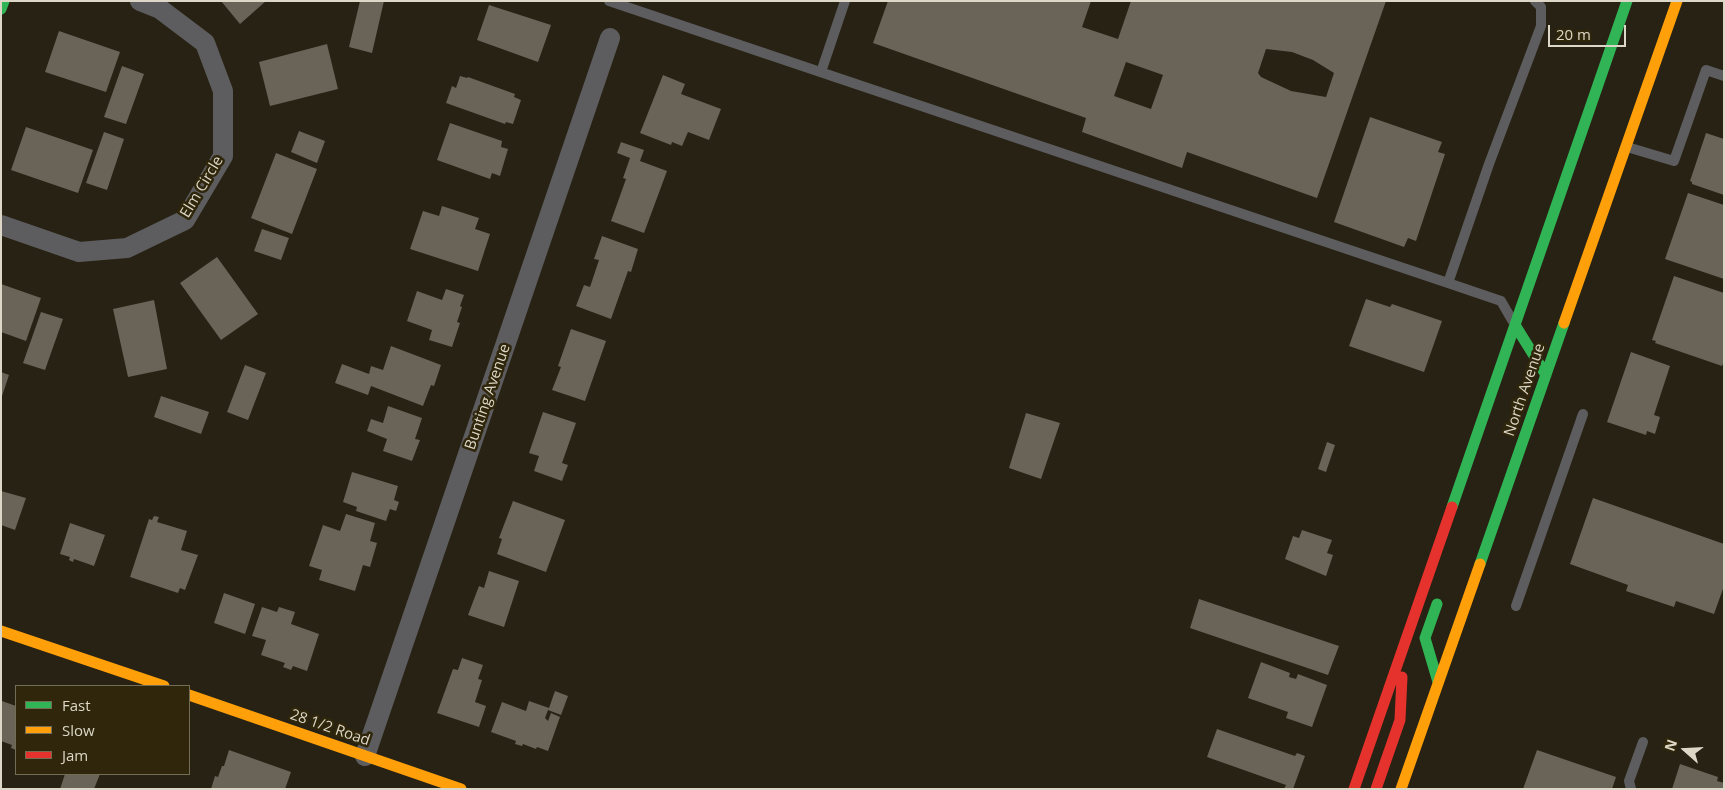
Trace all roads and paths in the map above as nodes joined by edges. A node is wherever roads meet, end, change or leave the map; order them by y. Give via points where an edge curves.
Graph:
1 (4, 1) edge
2 (140, 1) edge
3 (609, 1) edge
4 (845, 1) edge
5 (1535, 1) edge
6 (1627, 1) edge
7 (1677, 1) edge
8 (1, 9) edge
9 (610, 38) dead end
10 (821, 72) junction
11 (1724, 76) edge
12 (1626, 146) junction
13 (1, 225) edge
14 (1448, 283) junction
15 (1515, 325) junction
16 (1546, 375) junction
17 (1583, 414) dead end
18 (1459, 486) junction
19 (1453, 539) dead end
20 (1441, 593) dead end
21 (1516, 606) dead end
22 (1, 631) edge
23 (1403, 647) junction
24 (1438, 682) junction
25 (161, 685) edge
26 (190, 695) edge
27 (1643, 742) dead end
28 (366, 756) junction
29 (461, 789) edge
30 (1354, 789) edge
31 (1376, 789) edge
32 (1401, 789) edge
33 (1631, 789) edge

1 - 8 main road
2 - 13 street, Elm Circle via 160,9 205,43 223,91 223,156 185,220 127,248 79,252
3 - 10 lane
4 - 10 lane
5 - 14 lane via 1541,7 1541,26
6 - 15 main road, North Avenue
7 - 12 main road, North Avenue
9 - 28 street, Bunting Avenue
10 - 14 lane
11 - 12 lane via 1706,70 1674,161
12 - 16 main road, North Avenue
14 - 15 lane via 1501,301
15 - 16 main road
15 - 18 main road, North Avenue
16 - 24 main road, North Avenue
17 - 21 lane
18 - 19 main road
18 - 23 main road, North Avenue
20 - 24 main road via 1425,638
22 - 25 main road
23 - 30 main road, North Avenue
23 - 31 main road via 1400,720
24 - 32 main road, North Avenue
26 - 28 main road, 28 1/2 Road
27 - 33 lane via 1629,781
28 - 29 main road, 28 1/2 Road

